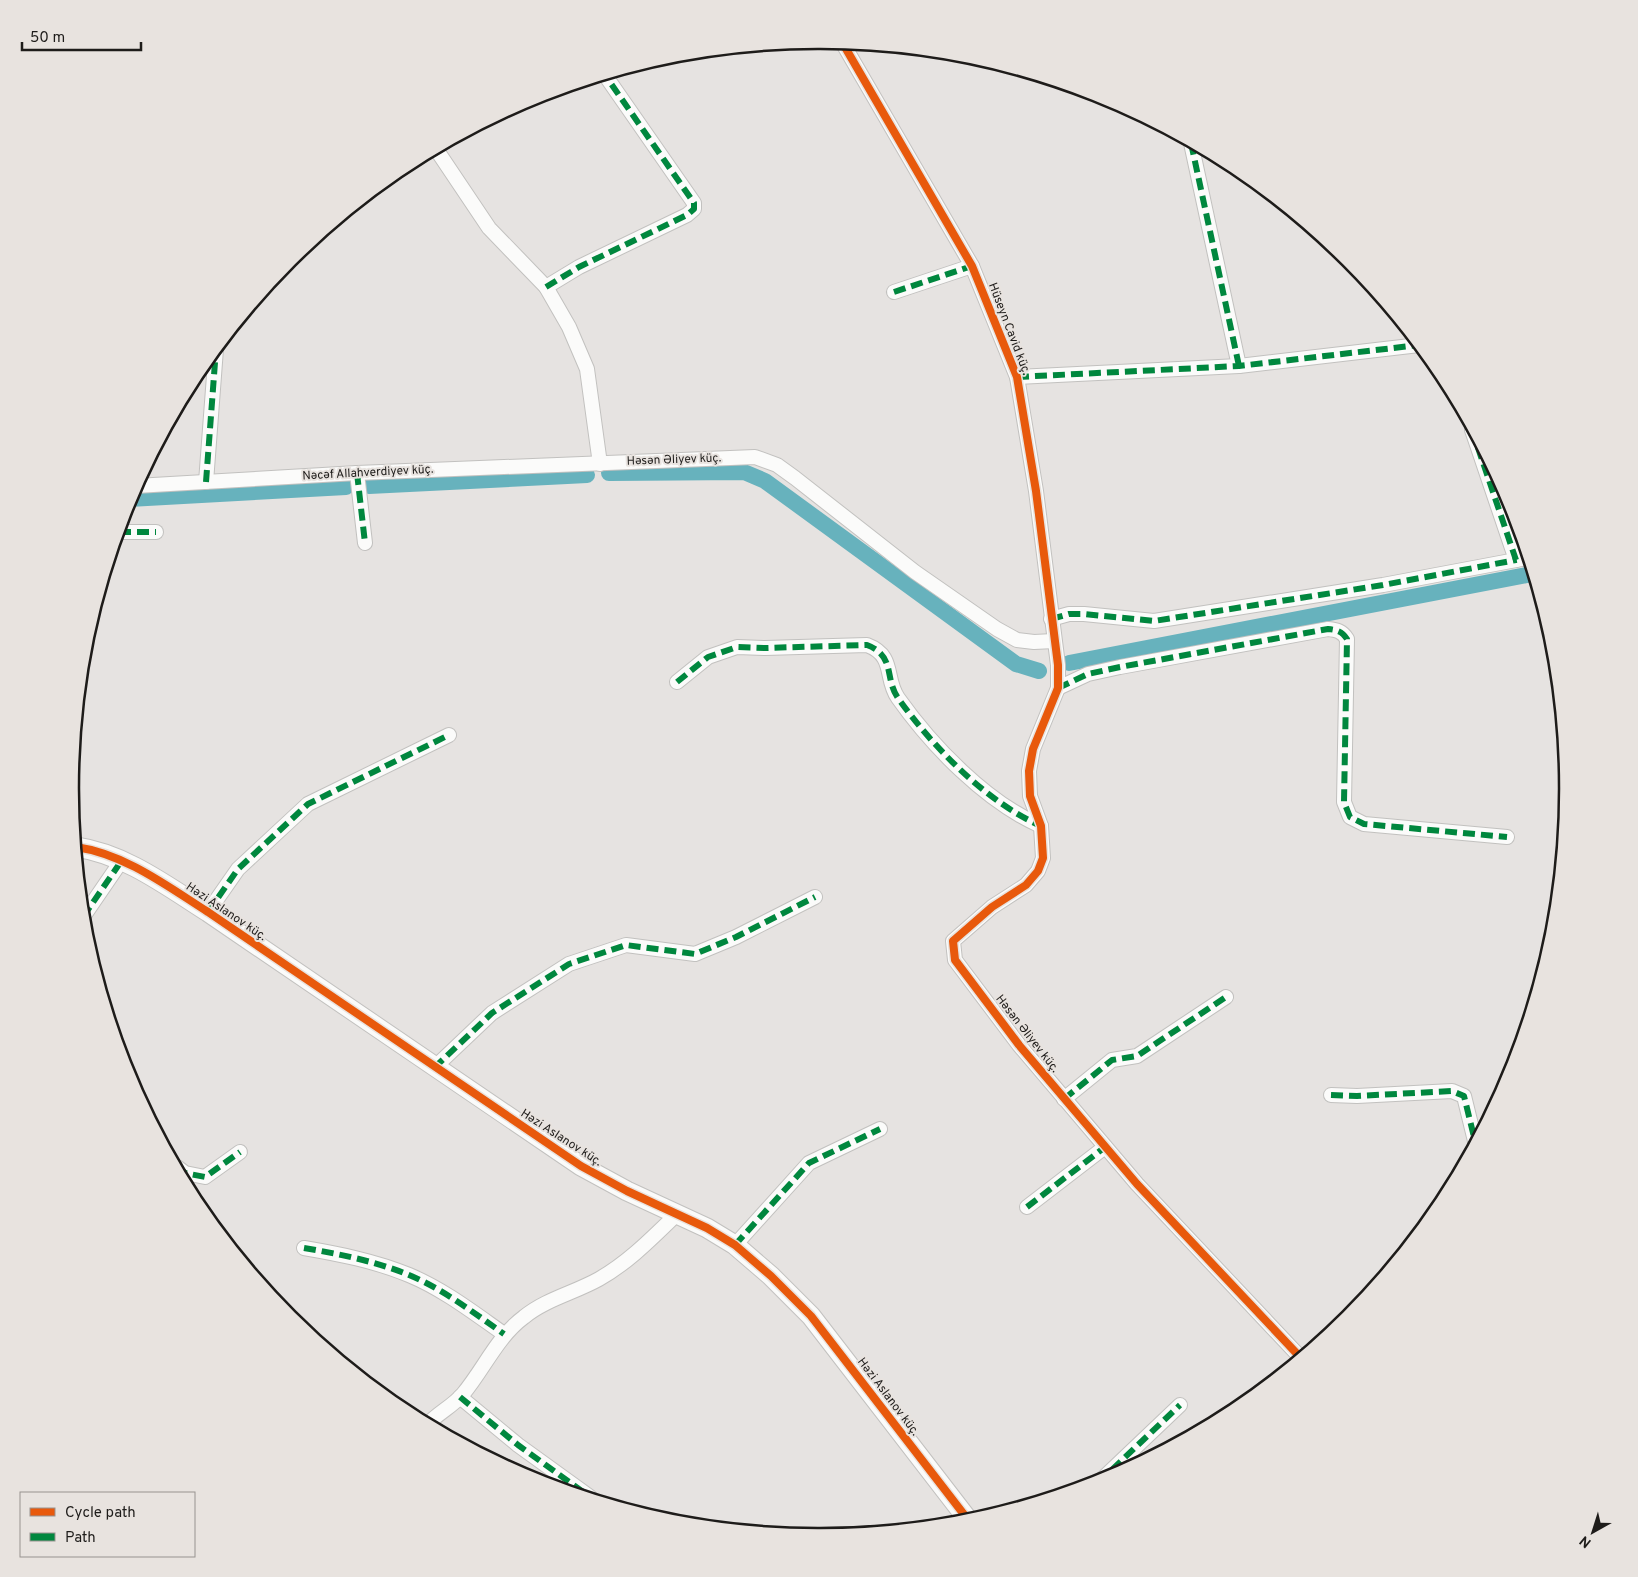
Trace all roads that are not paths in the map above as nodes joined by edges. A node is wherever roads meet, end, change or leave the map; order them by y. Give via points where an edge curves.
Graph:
1 (850, 50) edge
2 (608, 80) edge
3 (1193, 150) edge
4 (439, 154) edge
5 (972, 266) junction
6 (546, 287) junction
7 (894, 292) dead end
8 (1412, 347) edge
9 (215, 362) edge
10 (1239, 366) junction
11 (1017, 377) junction
12 (600, 464) junction
13 (357, 473) junction
14 (206, 482) junction
15 (145, 485) edge
16 (1496, 491) edge
17 (126, 532) edge
18 (156, 532) dead end
19 (365, 543) dead end
20 (1520, 553) edge
21 (1522, 559) edge
22 (1051, 619) junction
23 (1054, 641) junction
24 (677, 682) dead end
25 (1058, 688) junction
26 (449, 735) dead end
27 (1041, 826) junction
28 (1507, 837) dead end
29 (82, 849) edge
30 (122, 860) junction
31 (815, 897) dead end
32 (89, 908) edge
33 (208, 912) junction
34 (1226, 997) dead end
35 (434, 1068) junction
36 (1331, 1095) dead end
37 (1064, 1099) junction
38 (880, 1130) dead end
39 (1473, 1133) edge
40 (1105, 1147) junction
41 (240, 1152) dead end
42 (188, 1174) edge
43 (1027, 1207) dead end
44 (678, 1213) junction
45 (735, 1245) junction
46 (304, 1248) dead end
47 (504, 1334) junction
48 (1297, 1353) edge
49 (460, 1397) junction
50 (1180, 1405) dead end
51 (433, 1419) edge
52 (1118, 1465) edge
53 (577, 1487) edge
54 (964, 1514) edge

1 - 5 street, Hüseyn Cavid küç. via 896,137
2 - 6 street via 694,203 694,209
3 - 10 street
4 - 6 street via 489,228
5 - 7 street
5 - 11 street, Hüseyn Cavid küç.
6 - 12 street via 569,327 587,369
8 - 10 street
9 - 14 street
10 - 11 street
11 - 22 street, Hüseyn Cavid küç. via 1036,491
12 - 13 street, Nəcəf Allahverdiyev küç.
12 - 23 street, Həsən Əliyev küç. via 755,457 777,465 915,572 997,629 1017,640
13 - 14 street, Nəcəf Allahverdiyev küç.
13 - 19 street
14 - 15 street, Nəcəf Allahverdiyev küç.
16 - 20 street
17 - 18 street
21 - 22 street via 1383,585 1154,621 1084,614
22 - 23 street, Hüseyn Cavid küç.
23 - 25 street, Hüseyn Cavid küç.
24 - 27 street via 708,657 737,646 868,645 880,650 886,659 896,695 928,738 981,786 1021,817
25 - 27 street, Həsən Əliyev küç. via 1032,749 1029,771 1030,796
25 - 28 street via 1088,674 1120,667 1337,630 1347,639 1344,802 1350,817 1364,824
26 - 33 street via 308,804 238,869
27 - 37 street, Həsən Əliyev küç. via 1043,858 1038,871 1026,885 992,907 953,940 955,960
29 - 30 street, Həzi Aslanov küç.
30 - 32 street
30 - 33 street, Həzi Aslanov küç.
31 - 35 street via 695,954 626,945 569,964 492,1013
33 - 35 street, Həzi Aslanov küç.
34 - 37 street via 1137,1056 1112,1060
35 - 44 street, Həzi Aslanov küç. via 581,1166
36 - 39 street via 1452,1091 1464,1096
37 - 40 street, Həsən Əliyev küç.
38 - 45 street via 809,1163
40 - 43 street
40 - 48 street, Həsən Əliyev küç.
41 - 42 street via 205,1177
44 - 45 street, Həzi Aslanov küç.
44 - 47 street via 621,1265 597,1280 536,1307
45 - 54 street, Həzi Aslanov küç. via 811,1316
46 - 47 street via 353,1257 410,1275 464,1305
47 - 49 street via 480,1374
49 - 51 street
49 - 53 street
50 - 52 street

